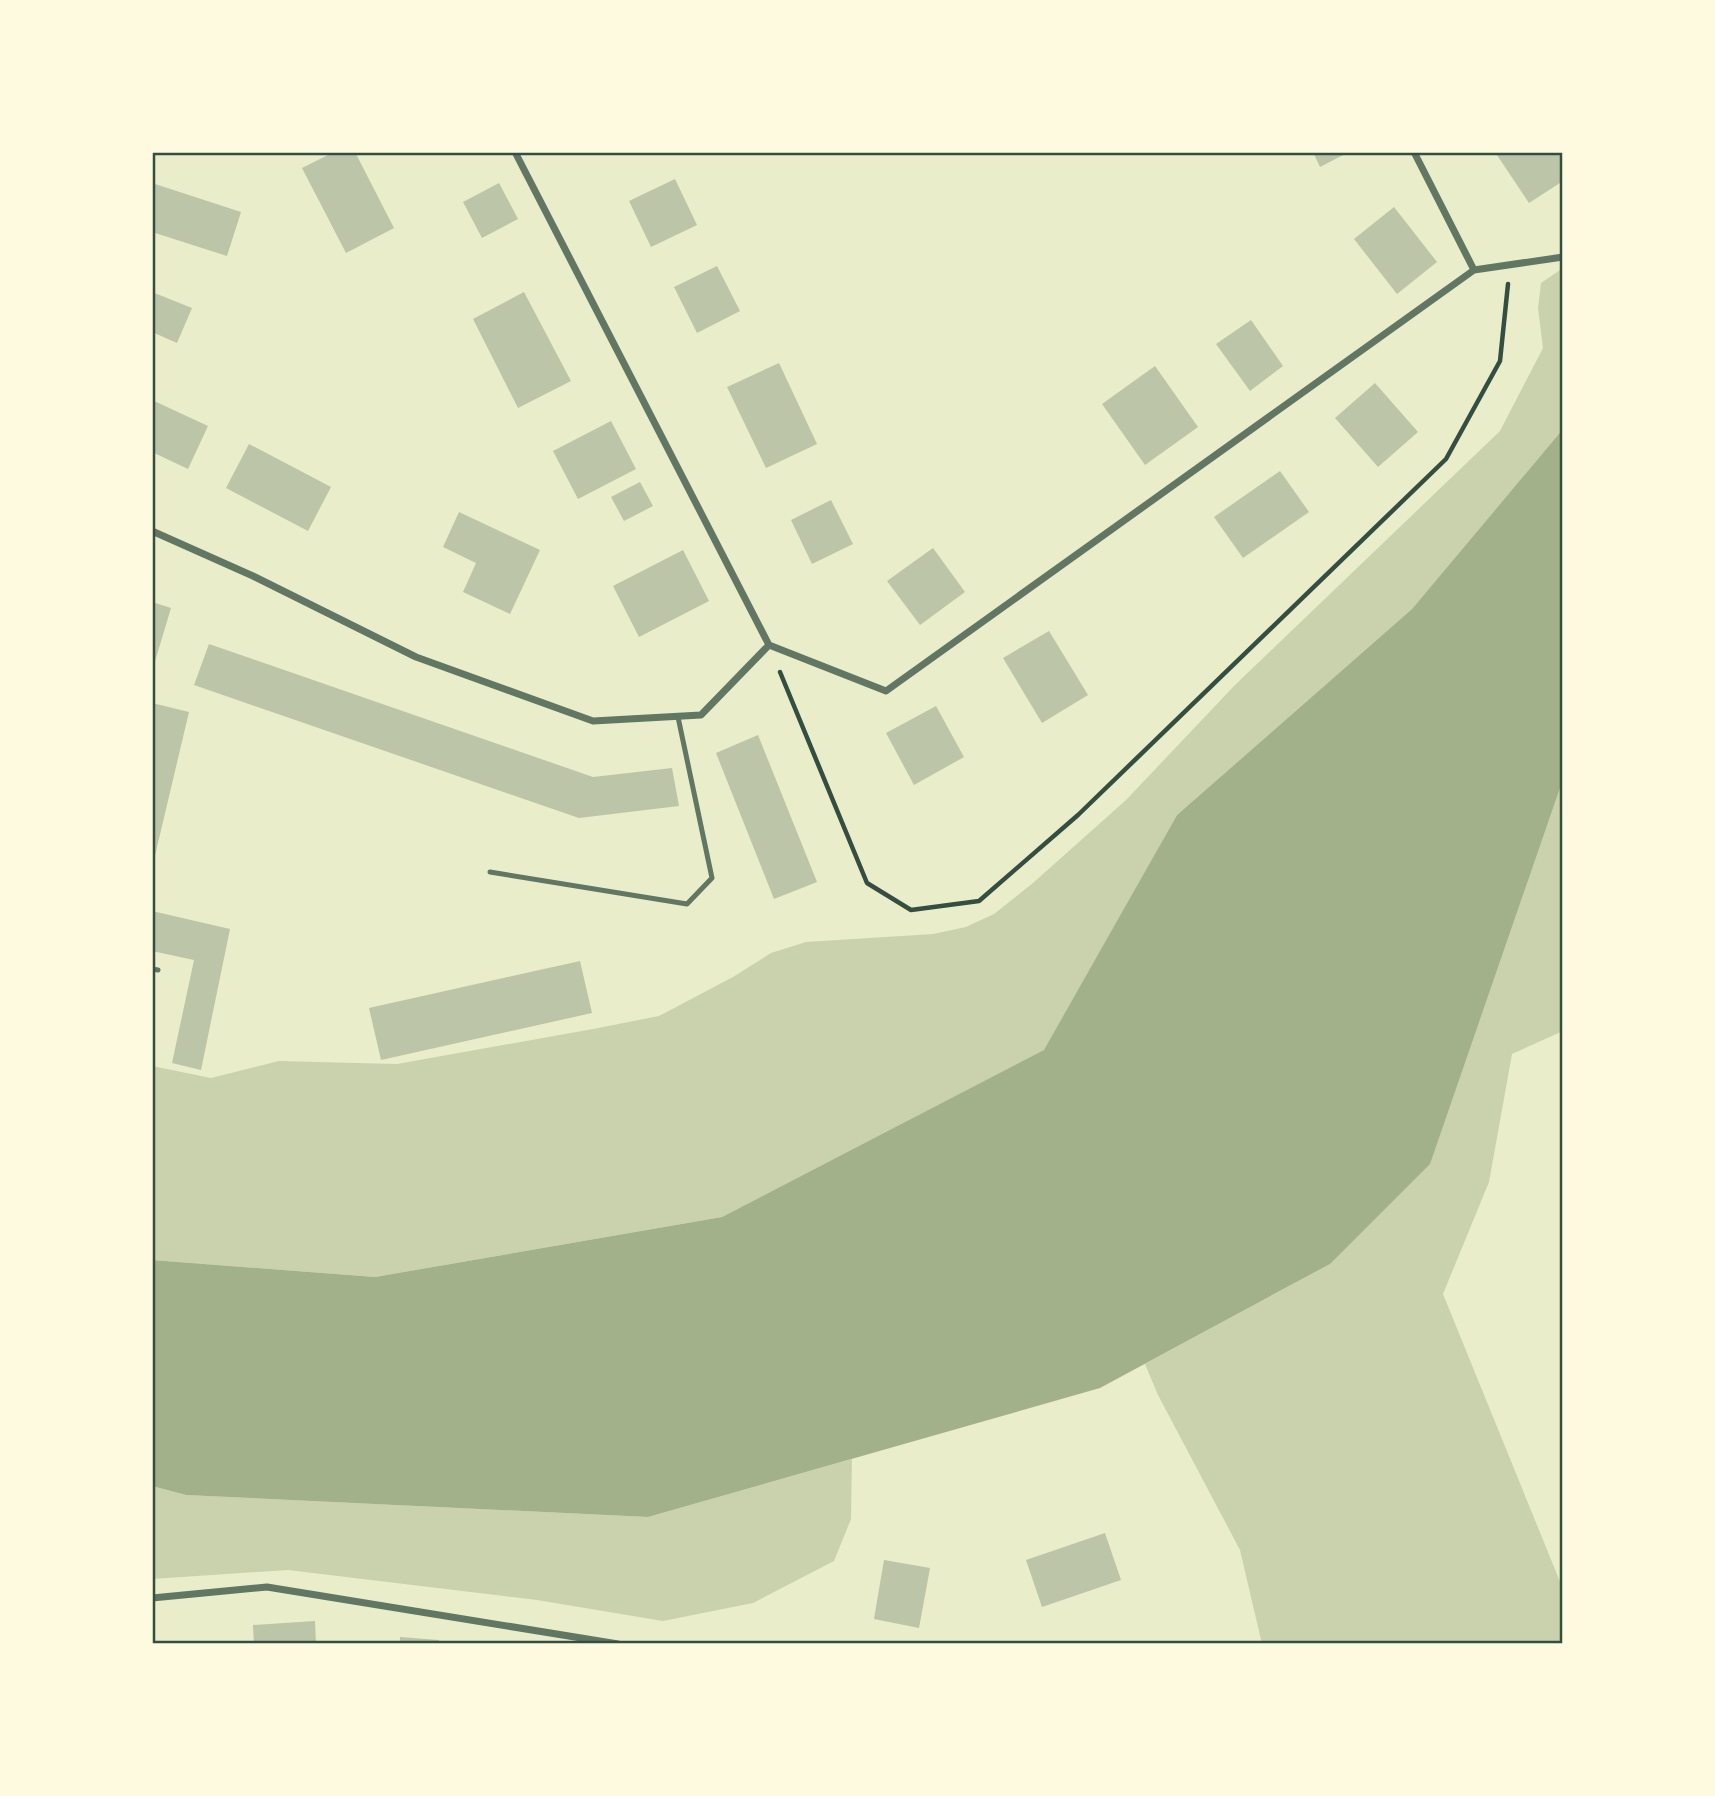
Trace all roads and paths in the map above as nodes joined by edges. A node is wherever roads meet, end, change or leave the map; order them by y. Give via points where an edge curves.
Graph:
1 (515, 152) edge
2 (1414, 152) edge
3 (1563, 257) edge
4 (1510, 265) junction
5 (1474, 270) junction
6 (152, 531) edge
7 (769, 645) junction
8 (678, 717) junction
9 (490, 872) dead end
10 (152, 1598) edge
11 (618, 1644) edge

1 - 7 street
2 - 5 street
3 - 4 street
4 - 5 street
4 - 7 path via 1500,361 1446,459 1078,815 979,901 911,910 867,883
5 - 7 street via 886,691
6 - 8 street via 416,657 593,721
7 - 8 street via 701,715
8 - 9 lane via 712,877 687,904
10 - 11 street via 267,1587

